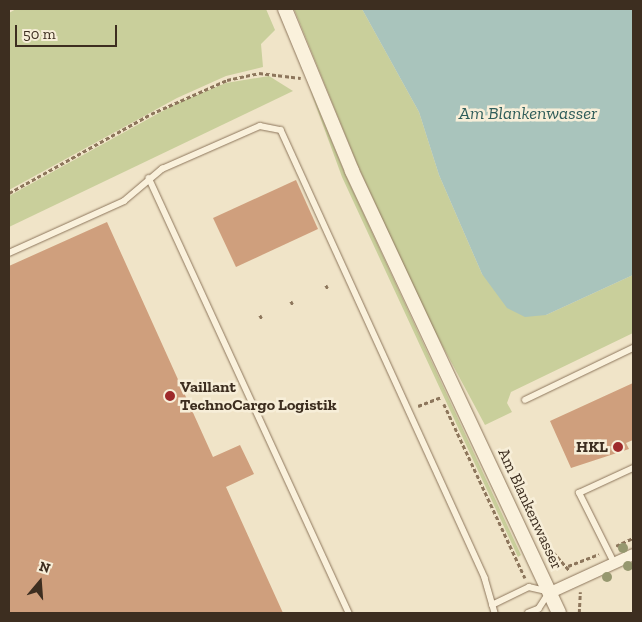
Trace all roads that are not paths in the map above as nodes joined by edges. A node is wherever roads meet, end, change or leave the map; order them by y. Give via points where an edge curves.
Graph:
1 (285, 9) edge
2 (149, 178) junction
3 (9, 253) edge
4 (633, 348) edge
5 (525, 400) dead end
6 (633, 468) edge
7 (633, 554) edge
8 (614, 562) junction
9 (550, 592) junction
10 (492, 605) junction
11 (349, 613) edge
12 (495, 613) edge
13 (529, 613) edge
14 (559, 613) edge

1 - 9 street, Am Blankenwasser via 427,336
2 - 3 lane via 124,201
2 - 10 lane via 260,126 281,130 485,578
2 - 11 lane
4 - 5 lane
6 - 8 lane via 579,493
7 - 8 street
8 - 9 street
9 - 10 lane via 529,587
9 - 13 lane via 539,608
9 - 14 street, Am Blankenwasser
10 - 12 lane

